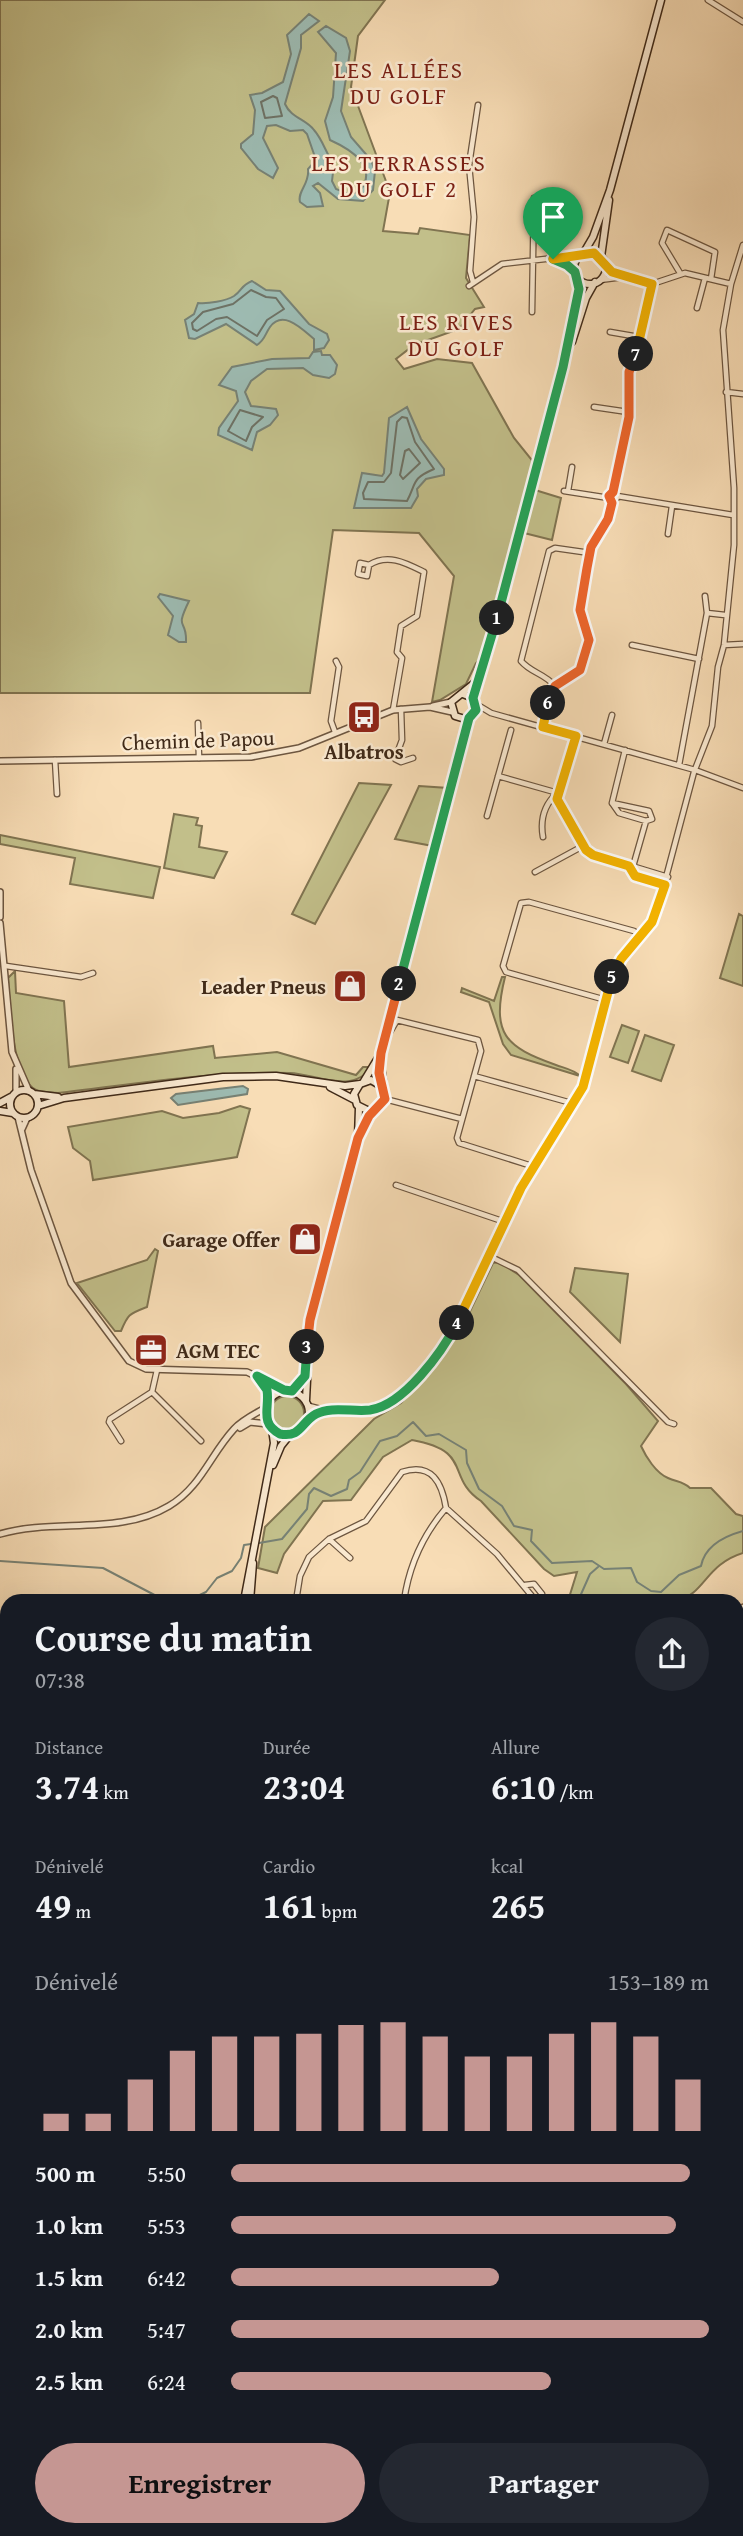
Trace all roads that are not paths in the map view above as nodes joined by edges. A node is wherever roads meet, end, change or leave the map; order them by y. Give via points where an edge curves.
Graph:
1 (661, 0) edge
2 (708, 0) edge
3 (743, 22) edge
4 (478, 105) dead end
5 (610, 190) junction
6 (534, 198) dead end
7 (743, 245) edge
8 (581, 255) junction
9 (532, 258) junction
10 (742, 258) edge
11 (553, 259) junction
12 (602, 260) junction
13 (680, 273) junction
14 (576, 275) junction
15 (623, 277) junction
16 (708, 278) junction
17 (598, 281) junction
18 (652, 284) junction
19 (731, 284) junction
20 (697, 307) dead end
21 (532, 312) dead end
22 (610, 332) dead end
23 (639, 337) junction
24 (563, 367) junction
25 (726, 393) junction
26 (743, 394) edge
27 (594, 407) dead end
28 (629, 412) junction
29 (572, 467) dead end
30 (615, 494) junction
31 (734, 497) junction
32 (743, 497) edge
33 (611, 500) junction
34 (673, 506) junction
35 (733, 515) junction
36 (668, 534) dead end
37 (590, 553) junction
38 (369, 565) dead end
39 (705, 596) dead end
40 (707, 613) junction
41 (725, 615) junction
42 (743, 644) edge
43 (632, 645) dead end
44 (724, 645) junction
45 (699, 659) junction
46 (336, 662) dead end
47 (478, 679) junction
48 (555, 686) junction
49 (463, 694) junction
50 (475, 701) junction
51 (452, 702) junction
52 (430, 707) junction
53 (401, 709) junction
54 (393, 710) junction
55 (452, 712) junction
56 (491, 713) junction
57 (612, 715) dead end
58 (471, 716) junction
59 (460, 718) junction
60 (198, 723) dead end
61 (543, 727) junction
62 (511, 730) dead end
63 (335, 732) junction
64 (576, 736) junction
65 (463, 740) junction
66 (604, 744) junction
67 (625, 750) junction
68 (199, 758) junction
69 (413, 758) dead end
70 (0, 761) edge
71 (55, 761) junction
72 (679, 765) junction
73 (695, 770) junction
74 (498, 776) junction
75 (743, 788) edge
76 (558, 793) junction
77 (57, 794) dead end
78 (612, 803) junction
79 (487, 816) dead end
80 (646, 821) junction
81 (543, 837) dead end
82 (583, 846) junction
83 (629, 866) junction
84 (535, 872) dead end
85 (668, 877) junction
86 (665, 885) junction
87 (0, 892) edge
88 (0, 917) edge
89 (0, 923) edge
90 (641, 936) junction
91 (6, 966) junction
92 (93, 973) dead end
93 (606, 1000) junction
94 (384, 1041) junction
95 (381, 1053) junction
96 (16, 1065) junction
97 (474, 1076) junction
98 (362, 1082) junction
99 (326, 1084) junction
100 (383, 1087) junction
101 (32, 1092) junction
102 (13, 1095) junction
103 (64, 1098) junction
104 (385, 1099) junction
105 (355, 1100) junction
106 (0, 1102) edge
107 (575, 1104) junction
108 (38, 1106) junction
109 (359, 1108) junction
110 (0, 1111) edge
111 (374, 1111) junction
112 (15, 1115) junction
113 (27, 1118) junction
114 (462, 1119) junction
115 (22, 1129) junction
116 (358, 1138) junction
117 (535, 1167) junction
118 (396, 1185) dead end
119 (505, 1222) junction
120 (489, 1256) junction
121 (307, 1369) junction
122 (157, 1370) junction
123 (257, 1376) junction
124 (288, 1390) junction
125 (152, 1392) junction
126 (269, 1400) junction
127 (307, 1403) junction
128 (265, 1408) junction
129 (328, 1411) junction
130 (309, 1420) junction
131 (674, 1424) dead end
132 (270, 1426) junction
133 (290, 1435) junction
134 (229, 1436) junction
135 (121, 1441) dead end
136 (201, 1441) dead end
137 (267, 1480) junction
138 (446, 1508) junction
139 (0, 1534) edge
140 (329, 1539) junction
141 (253, 1550) junction
142 (351, 1558) dead end
143 (245, 1594) edge
144 (250, 1594) edge
145 (297, 1594) edge
146 (406, 1594) edge
147 (532, 1594) edge

1 - 5 main road
2 - 3 street
4 - 9 street via 469,165 474,218 471,284 502,264
5 - 8 main road via 593,237
5 - 12 main road
6 - 9 street
7 - 10 street
8 - 11 street
8 - 12 main road via 590,252
8 - 14 main road via 574,265
9 - 11 street
9 - 21 street
10 - 19 street
11 - 14 street
12 - 15 street
12 - 17 main road via 604,274
13 - 16 street
13 - 16 street via 663,243 667,230 715,252
13 - 18 street
14 - 17 main road via 584,283
14 - 24 main road via 579,289
15 - 17 street
15 - 18 street
16 - 19 street
16 - 20 street
17 - 24 main road via 586,298
18 - 23 street
19 - 25 street via 723,330
22 - 23 street
23 - 28 street via 629,372
24 - 47 main road
25 - 26 street
25 - 31 street
27 - 28 street
28 - 30 street
29 - 33 street via 566,491
30 - 33 street
30 - 34 street
31 - 32 street
31 - 35 street
33 - 37 street via 608,519
34 - 35 street
34 - 36 street
35 - 41 street
37 - 48 street via 580,607 588,644 580,670
37 - 48 street via 549,551 530,616 521,662
38 - 54 street via 379,558 402,561 424,572 416,616 401,626 397,652 402,658
39 - 40 street
40 - 41 street
40 - 45 street
41 - 44 street
42 - 44 street
43 - 45 street
44 - 73 street via 712,726
45 - 72 street
46 - 63 street via 331,721
47 - 49 main road
47 - 50 main road
48 - 61 street
49 - 50 main road
49 - 51 main road
50 - 56 street
50 - 58 main road
51 - 52 street, Chemin de Papou
51 - 55 main road
52 - 53 street, Chemin de Papou
52 - 55 street, Chemin de Papou
53 - 54 street, Chemin de Papou
53 - 69 street via 402,740 395,759
54 - 63 street, Chemin de Papou
55 - 59 main road
56 - 58 street
56 - 61 street
57 - 66 street
58 - 59 main road
58 - 65 main road
59 - 65 main road
60 - 68 street
61 - 64 street
62 - 74 street
63 - 68 street, Chemin de Papou via 276,754
64 - 66 street
64 - 76 street
65 - 94 main road
66 - 67 street
67 - 72 street
67 - 78 street
68 - 71 street, Chemin de Papou
70 - 71 street, Chemin de Papou
71 - 77 street
72 - 73 street
73 - 75 street
73 - 85 street
74 - 76 street
74 - 79 street
76 - 81 street via 549,801 541,825
76 - 82 street
78 - 80 street via 619,813
78 - 80 street via 649,811 652,819
80 - 83 street via 634,863
82 - 83 street via 593,855
82 - 84 street
83 - 85 street
83 - 86 street via 635,876
85 - 86 street
86 - 90 street via 656,915
87 - 88 street
89 - 91 street
90 - 93 street via 618,963
90 - 93 street via 521,903 503,966 510,974
91 - 92 street via 80,978
91 - 96 street
93 - 107 street
94 - 95 main road
94 - 97 street via 394,1023 401,1020 478,1040 481,1051
95 - 98 main road
95 - 100 main road
96 - 101 street
96 - 102 street
97 - 107 street
97 - 114 street
98 - 99 main road
98 - 100 main road via 374,1081
98 - 105 main road
99 - 103 main road via 241,1075
99 - 105 main road
100 - 104 main road
101 - 102 main road
101 - 103 main road
101 - 108 main road
102 - 106 main road
102 - 112 main road
103 - 108 main road
104 - 111 main road
104 - 114 street
105 - 109 main road
107 - 117 street
108 - 113 main road
109 - 111 main road
109 - 116 main road
110 - 112 main road
111 - 116 main road
112 - 113 main road
112 - 115 street
113 - 115 street
114 - 117 street via 459,1143
115 - 122 street via 35,1182 71,1283 129,1361
116 - 121 main road via 310,1320
117 - 119 street
118 - 119 street
119 - 120 street
120 - 129 street via 444,1345 408,1387 382,1407
120 - 131 street via 518,1270
121 - 124 main road via 303,1381
121 - 127 main road
122 - 123 street
122 - 125 street
123 - 124 street
123 - 126 street
124 - 126 main road
124 - 127 main road
125 - 135 street via 110,1419
125 - 136 street
126 - 128 main road
127 - 129 street
127 - 130 main road
128 - 132 main road
128 - 134 street
129 - 130 street
130 - 133 main road
132 - 133 main road
132 - 134 street via 250,1422
132 - 137 main road via 274,1443
133 - 137 main road
134 - 139 street via 192,1488 156,1513 118,1522 42,1525
137 - 141 main road
138 - 140 street via 437,1479 412,1468 394,1480 366,1521
138 - 146 street via 415,1558
138 - 147 street via 497,1553
140 - 142 street
140 - 145 street via 309,1557
141 - 143 main road
141 - 144 main road

